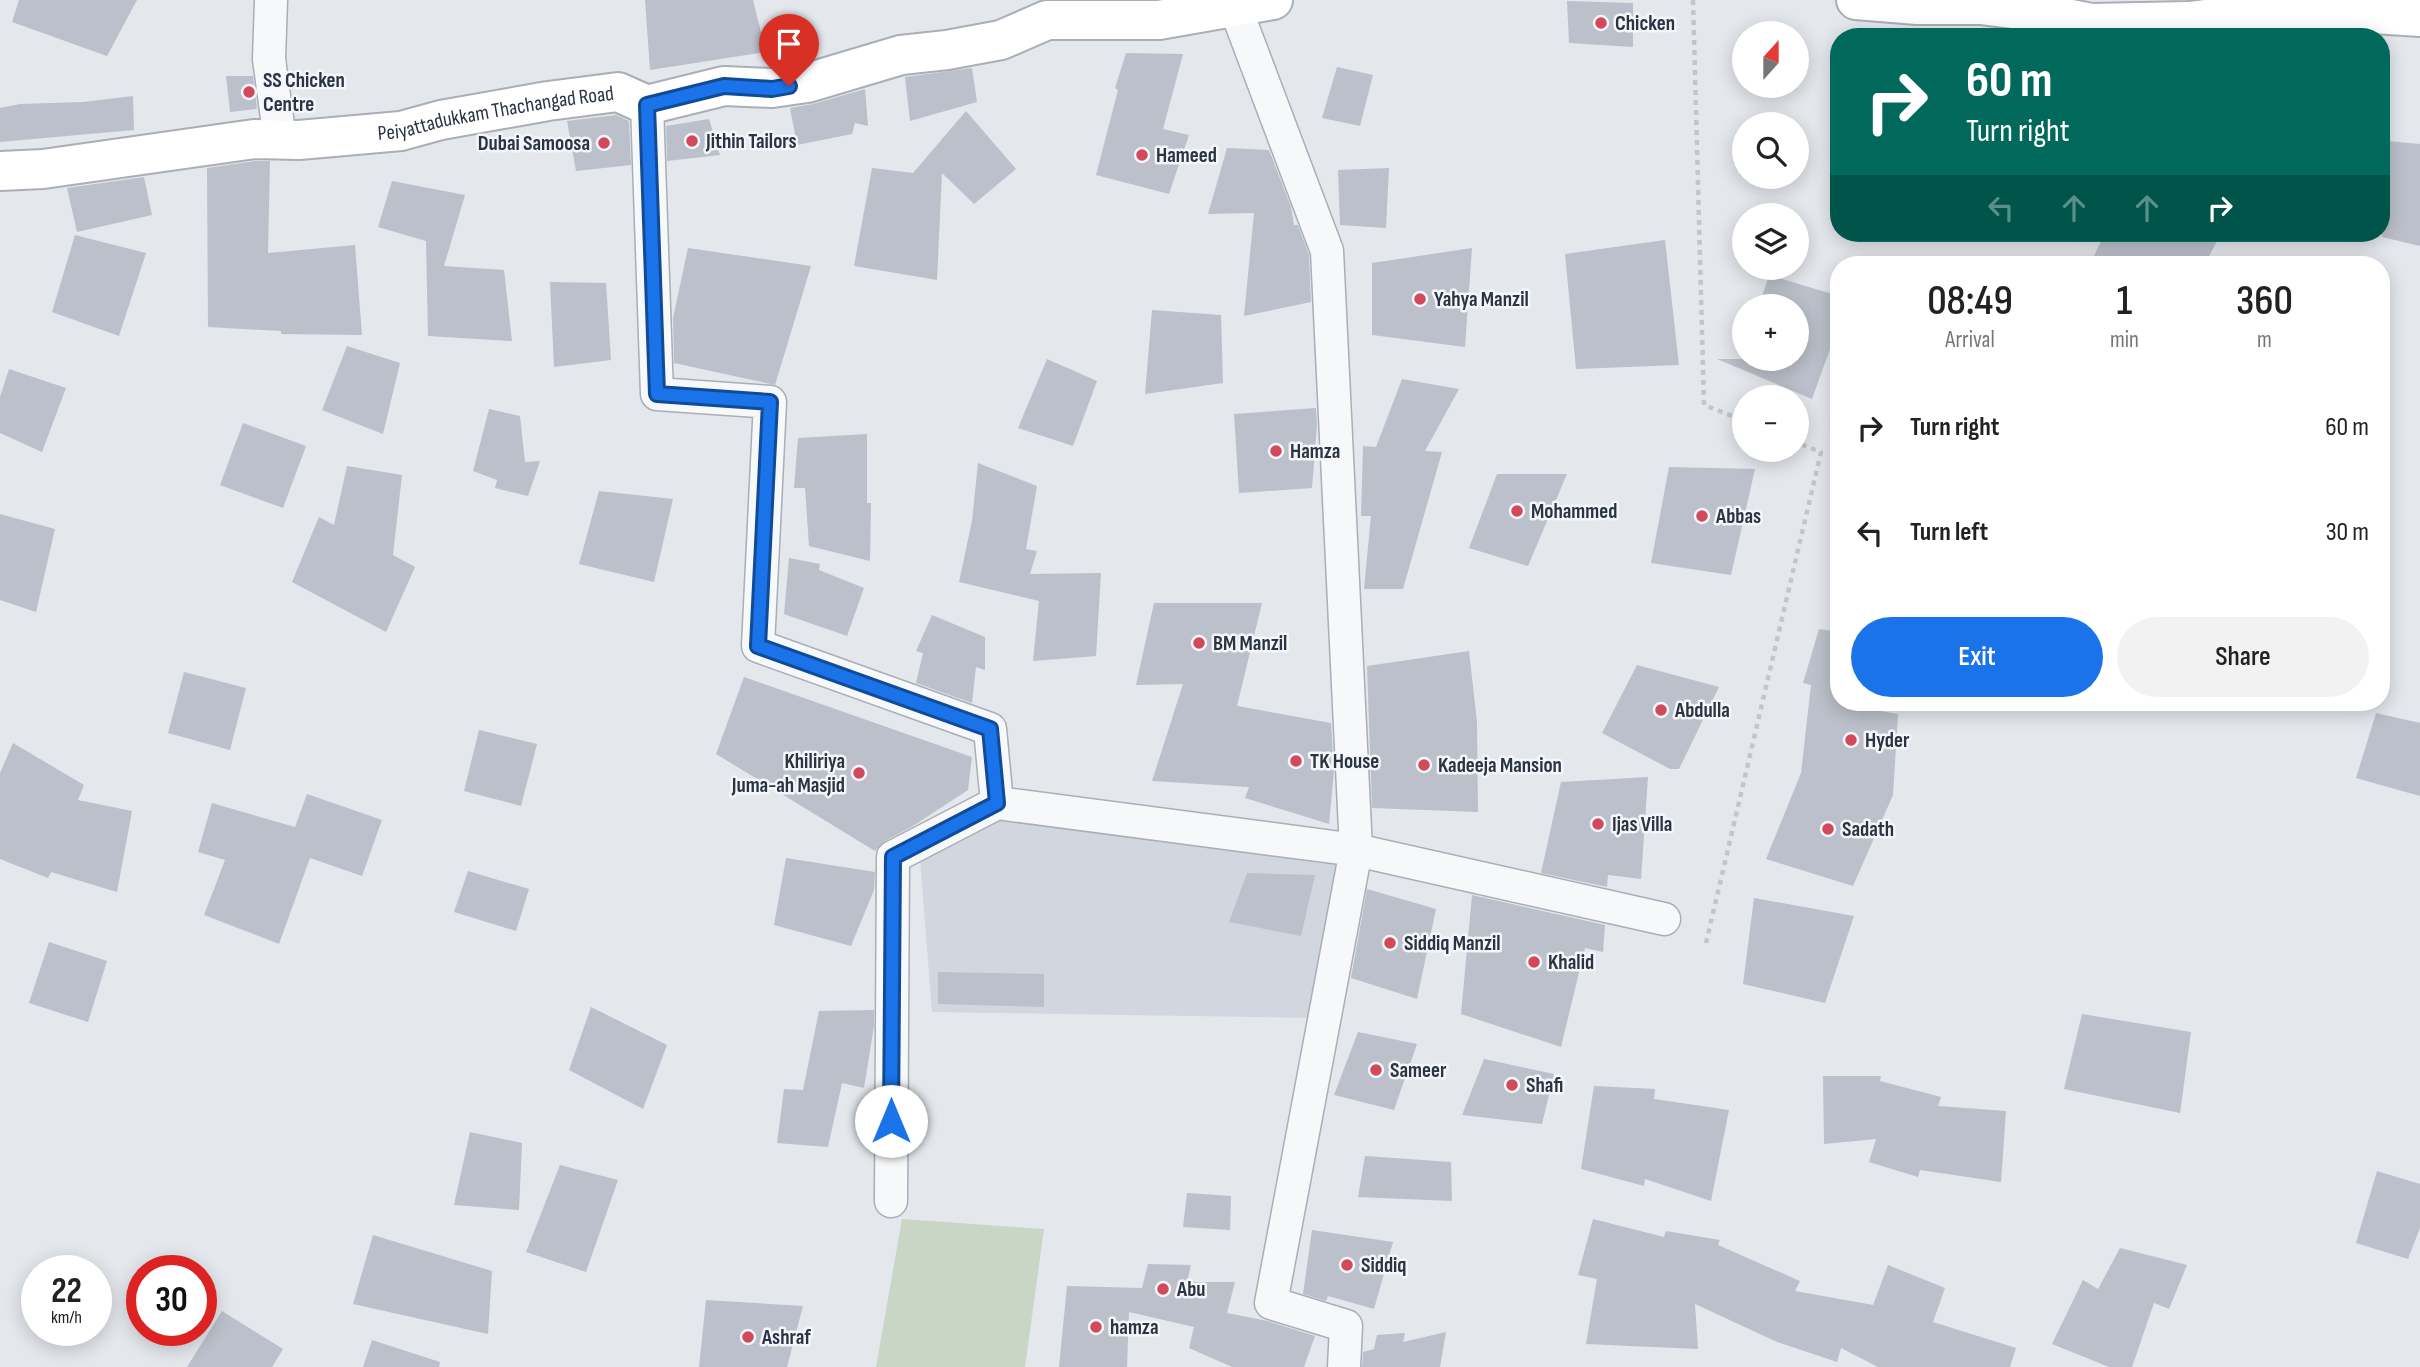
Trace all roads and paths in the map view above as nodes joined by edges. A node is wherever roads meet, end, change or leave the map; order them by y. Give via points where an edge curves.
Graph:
1 (271, 0) edge
2 (1273, 0) edge
3 (1693, 0) edge
4 (1856, 0) edge
5 (1235, 7) junction
6 (1122, 10) edge
7 (2420, 17) edge
8 (647, 105) junction
9 (280, 139) junction
10 (0, 171) edge
11 (1732, 416) edge
12 (1809, 448) edge
13 (997, 803) junction
14 (1356, 850) junction
15 (1664, 919) dead end
16 (1706, 943) dead end
17 (891, 1201) dead end
18 (1344, 1367) edge

1 - 9 street via 269,58
2 - 5 main road, Peiyattadukkam Thachangad Road
3 - 11 path via 1704,405
4 - 7 main road via 1980,5 2091,23 2189,21 2266,12
5 - 6 main road, Peiyattadukkam Thachangad Road via 1159,20
5 - 14 street via 1327,251
6 - 8 main road, Peiyattadukkam Thachangad Road via 1047,20 1001,40 901,55 807,83 772,89 724,86
8 - 9 main road, Peiyattadukkam Thachangad Road via 618,92 548,101 401,131
8 - 13 street via 657,394 770,402 758,646 990,729
9 - 10 main road, Peiyattadukkam Thachangad Road
12 - 16 path via 1821,452
13 - 14 street
13 - 17 street via 893,857
14 - 15 street
14 - 18 street via 1271,1303 1346,1326

